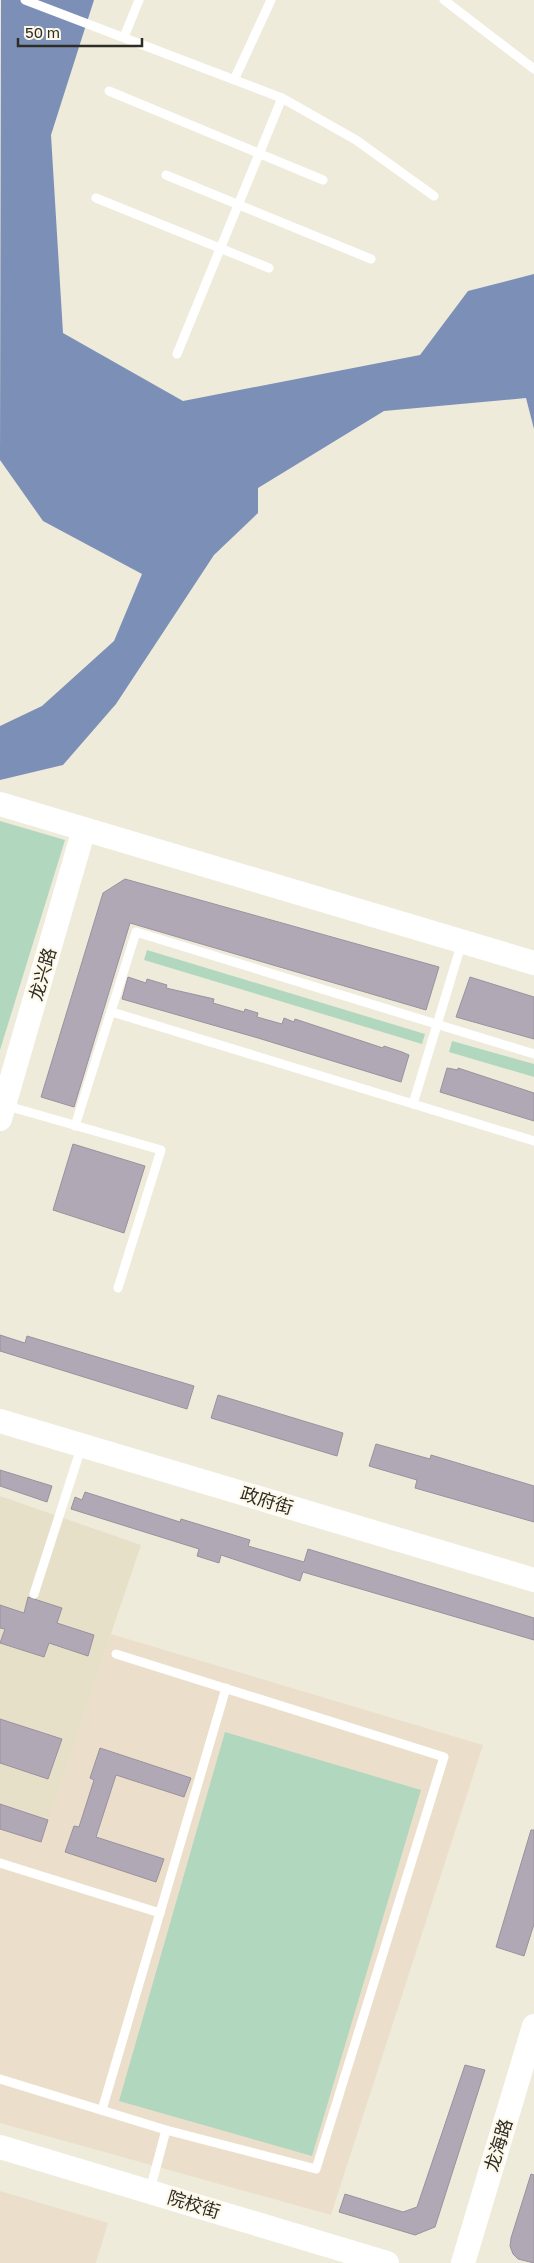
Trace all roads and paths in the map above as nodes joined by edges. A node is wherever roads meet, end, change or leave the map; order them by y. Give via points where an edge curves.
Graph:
1 (25, 0) edge
2 (140, 0) edge
3 (271, 0) edge
4 (444, 0) edge
5 (124, 38) junction
6 (534, 69) edge
7 (234, 80) junction
8 (109, 91) dead end
9 (282, 98) junction
10 (260, 153) junction
11 (166, 174) dead end
12 (323, 180) dead end
13 (434, 196) dead end
14 (96, 198) dead end
15 (238, 204) junction
16 (221, 248) junction
17 (371, 259) dead end
18 (269, 268) dead end
19 (177, 354) dead end
20 (0, 804) edge
21 (84, 828) junction
22 (462, 942) junction
23 (534, 963) edge
24 (112, 1012) junction
25 (437, 1024) junction
26 (534, 1054) edge
27 (413, 1104) junction
28 (2, 1112) edge
29 (75, 1126) junction
30 (534, 1141) edge
31 (118, 1288) dead end
32 (0, 1421) edge
33 (82, 1445) junction
34 (534, 1580) edge
35 (34, 1594) dead end
36 (116, 1654) dead end
37 (226, 1688) junction
38 (0, 1863) edge
39 (160, 1913) junction
40 (534, 2026) edge
41 (0, 2080) edge
42 (102, 2110) junction
43 (166, 2130) junction
44 (0, 2147) edge
45 (150, 2191) junction
46 (387, 2263) edge
47 (462, 2263) edge

1 - 5 lane
2 - 5 lane
3 - 7 lane
4 - 6 lane
5 - 7 lane
7 - 9 lane
8 - 10 lane
9 - 10 lane
9 - 13 lane via 356,140
10 - 12 lane
10 - 15 lane
11 - 15 lane
14 - 16 lane
15 - 16 lane
15 - 17 lane
16 - 18 lane
16 - 19 lane
20 - 21 street
21 - 22 street
21 - 28 street, 龙兴路
22 - 23 street
22 - 25 lane
24 - 25 lane via 136,932
24 - 27 lane
24 - 29 lane
25 - 26 lane
25 - 27 lane
27 - 30 lane
28 - 29 lane
29 - 31 lane via 161,1150
32 - 33 street, 政府街
33 - 34 street, 政府街
33 - 35 lane
36 - 37 lane
37 - 39 lane
37 - 43 lane via 444,1757 316,2169
38 - 39 lane
39 - 42 lane
40 - 47 street, 龙海路
41 - 42 lane
42 - 43 lane
43 - 45 lane
44 - 45 street, 院校街
45 - 46 street, 院校街

